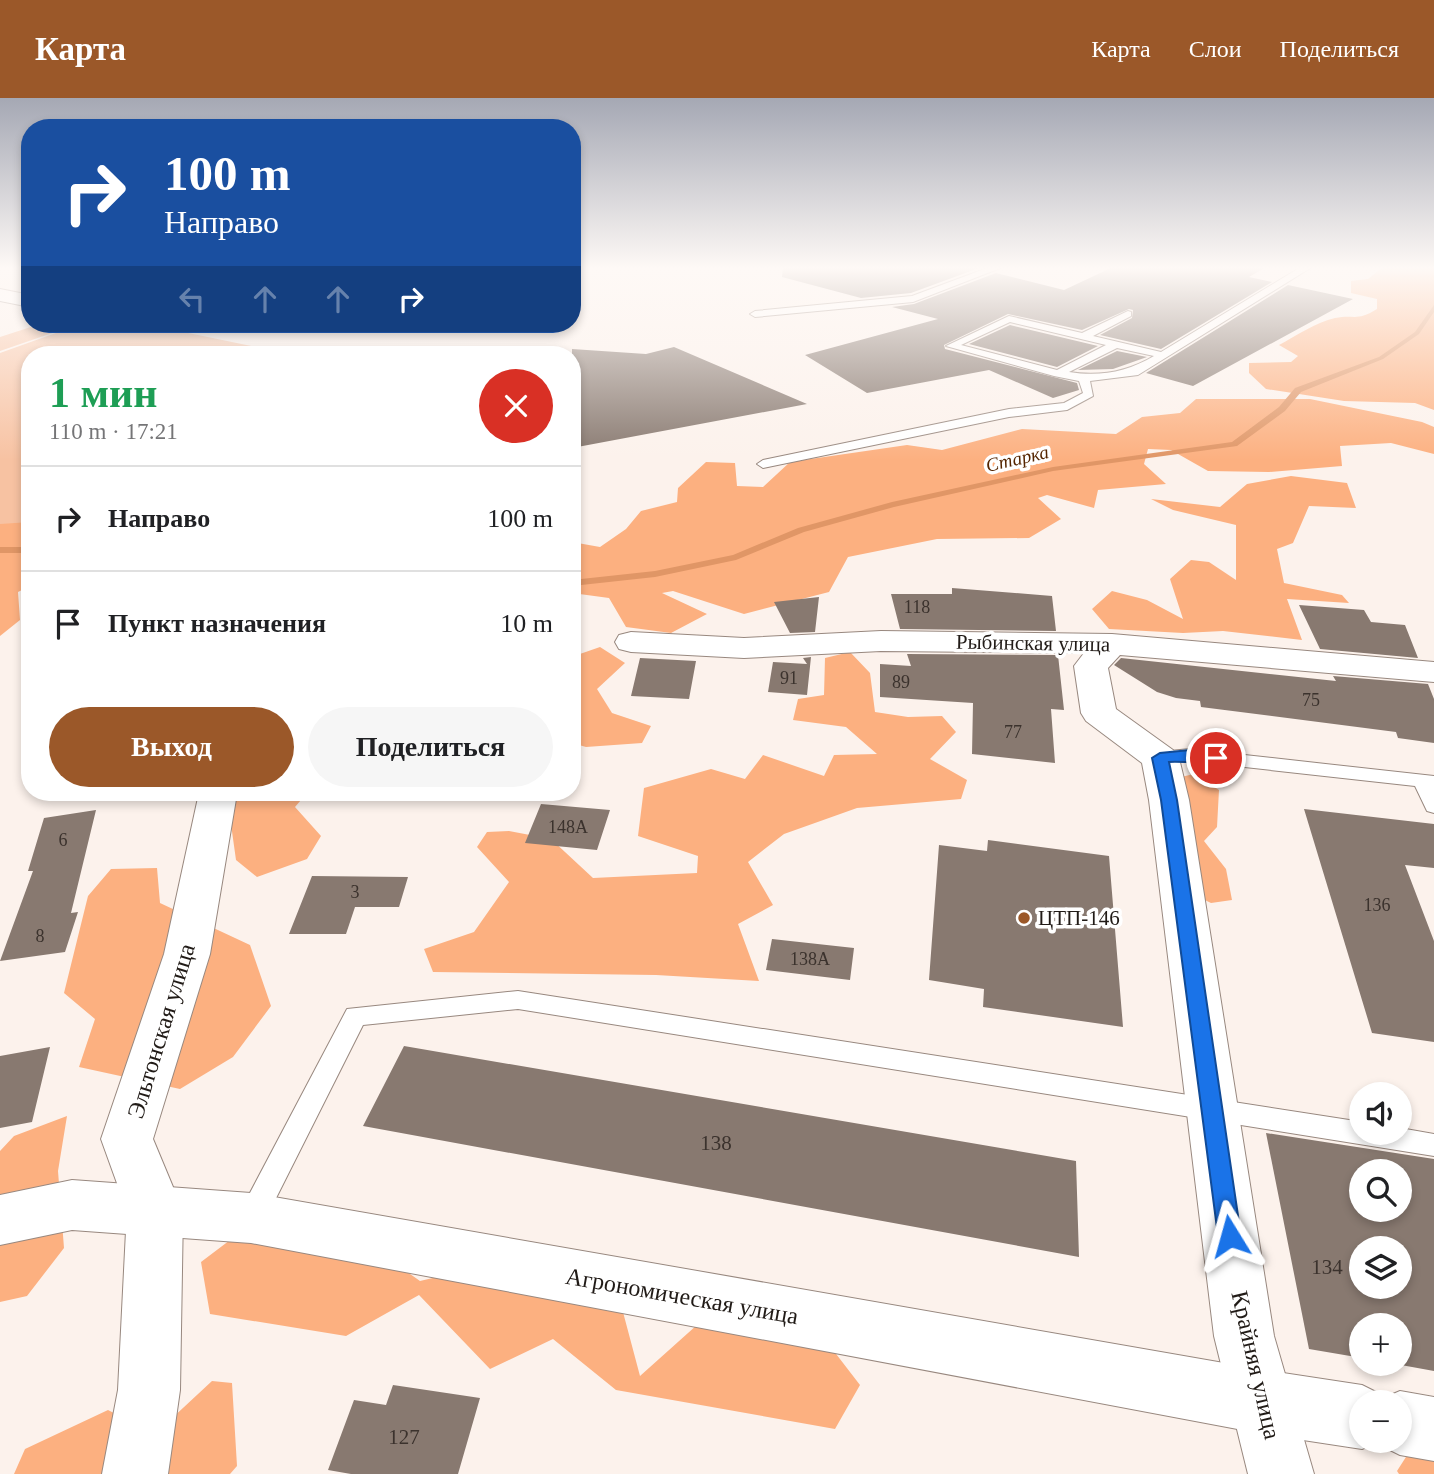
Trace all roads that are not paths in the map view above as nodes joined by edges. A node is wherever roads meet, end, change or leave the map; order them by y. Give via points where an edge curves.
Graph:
1 (983, 331) edge
2 (1059, 331) edge
3 (1094, 331) edge
4 (1205, 331) edge
5 (1083, 337) junction
6 (1114, 345) junction
7 (1165, 356) junction
8 (1058, 374) junction
9 (1084, 378) junction
10 (764, 464) dead end
11 (631, 642) dead end
12 (1112, 644) junction
13 (1434, 672) edge
14 (1160, 758) junction
15 (1429, 781) edge
16 (216, 801) edge
17 (1434, 807) edge
18 (1212, 1111) junction
19 (1434, 1145) edge
20 (155, 1211) junction
21 (251, 1218) junction
22 (0, 1220) edge
23 (1264, 1402) junction
24 (1349, 1416) edge
25 (1412, 1425) edge
26 (1434, 1429) edge
27 (135, 1474) edge
28 (1281, 1474) edge

1 - 8 lane via 951,346
2 - 5 lane
3 - 5 lane
4 - 7 lane
5 - 6 lane
6 - 7 lane
6 - 8 lane
7 - 9 lane via 1134,373
8 - 9 lane
9 - 10 lane via 1089,394 1067,405
11 - 12 street, Рыбинская улица via 744,648 881,641
12 - 13 street, Рыбинская улица
12 - 14 street via 1091,666 1099,713
14 - 15 lane via 1190,755
14 - 18 street, Крайняя улица
15 - 17 lane
16 - 20 street, Эльтонская улица via 187,954 127,1139
18 - 19 lane
18 - 21 lane via 518,1000 355,1016
18 - 23 street, Крайняя улица via 1244,1336
20 - 21 street, Агрономическая улица
20 - 22 street, Агрономическая улица via 72,1205
20 - 27 street, Эльтонская улица via 149,1390
21 - 23 street, Агрономическая улица
23 - 24 street, Агрономическая улица
23 - 28 street, Крайняя улица
25 - 26 street

